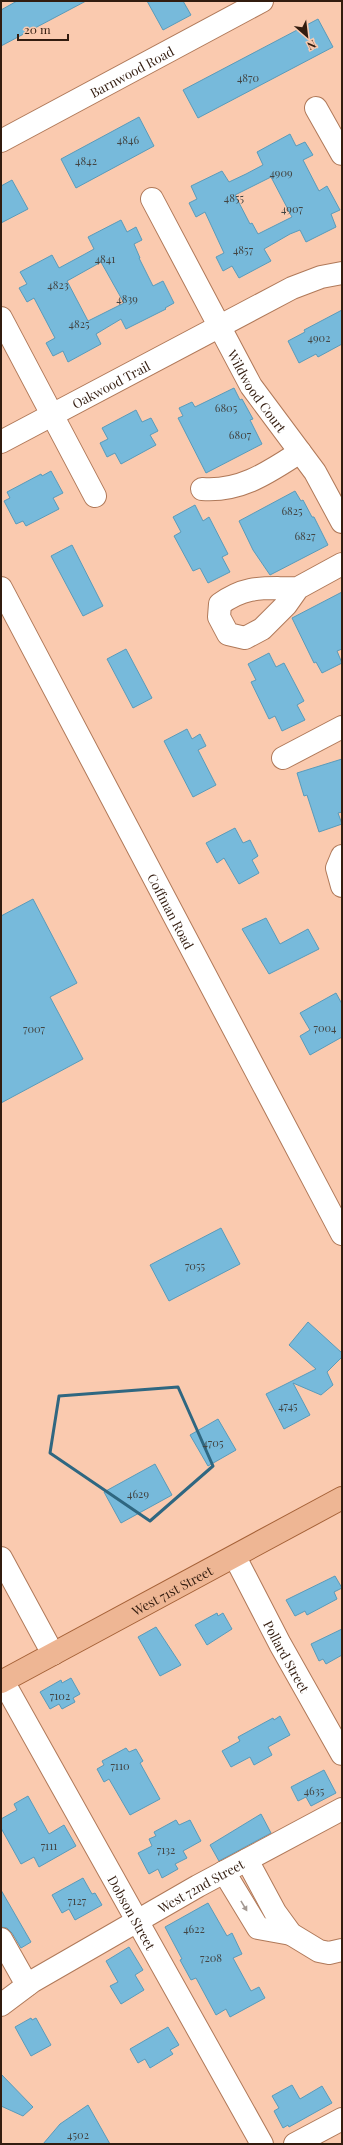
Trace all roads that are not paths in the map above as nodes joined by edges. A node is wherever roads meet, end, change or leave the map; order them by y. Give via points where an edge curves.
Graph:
1 (262, 1) edge
2 (316, 108) dead end
3 (1, 141) edge
4 (342, 154) edge
5 (152, 199) dead end
6 (342, 273) edge
7 (1, 318) edge
8 (220, 327) junction
9 (52, 415) junction
10 (1, 442) edge
11 (300, 452) junction
12 (202, 489) dead end
13 (95, 496) dead end
14 (342, 522) edge
15 (342, 564) edge
16 (1, 588) edge
17 (298, 588) dead end
18 (342, 727) edge
19 (282, 758) dead end
20 (342, 856) edge
21 (342, 886) edge
22 (342, 1234) edge
23 (342, 1498) edge
24 (235, 1557) junction
25 (1, 1558) edge
26 (53, 1654) junction
27 (2, 1681) edge
28 (342, 1754) edge
29 (342, 1809) edge
30 (247, 1860) junction
31 (224, 1872) junction
32 (139, 1921) junction
33 (291, 1934) junction
34 (1, 1939) edge
35 (342, 1950) edge
36 (27, 1986) junction
37 (1, 2005) edge
38 (342, 2119) edge
39 (262, 2144) edge
40 (295, 2144) edge

1 - 3 street, Barnwood Road
2 - 4 street
5 - 8 street
6 - 8 street, Oakwood Trail via 321,277 292,288
7 - 9 street
8 - 9 street, Oakwood Trail
8 - 11 street, Wildwood Court via 255,393
9 - 10 street, Oakwood Trail
9 - 13 street
11 - 12 street via 250,482 231,488
11 - 14 street, Wildwood Court via 322,483
15 - 17 street
16 - 22 street, Coffman Road
18 - 19 street
20 - 21 street via 338,868
23 - 24 main road, West 71st Street
24 - 26 main road, West 71st Street
24 - 28 street, Pollard Street
25 - 26 street
26 - 27 main road, West 71st Street
27 - 32 street, Dobson Street
29 - 30 street, West 72nd Street
30 - 31 street, West 72nd Street
30 - 33 street via 275,1912
31 - 32 street, West 72nd Street
31 -> 33 street via 258,1928
32 - 36 street, West 72nd Street
32 - 39 street, Dobson Street
33 - 35 street via 319,1951 329,1953
34 - 36 street
36 - 37 street, West 72nd Street
38 - 40 street

